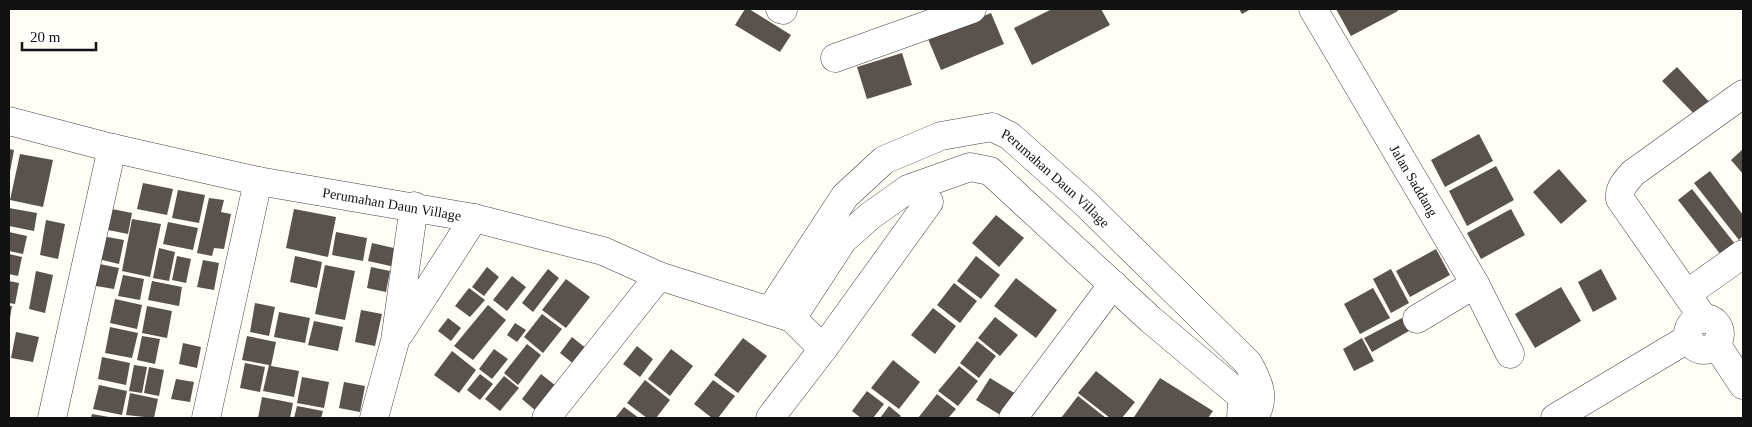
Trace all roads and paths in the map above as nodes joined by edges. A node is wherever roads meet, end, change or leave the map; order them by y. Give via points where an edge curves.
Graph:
1 (972, 9) edge
2 (1313, 9) edge
3 (835, 58) dead end
4 (1743, 94) edge
5 (9, 121) edge
6 (112, 148) junction
7 (258, 180) junction
8 (929, 202) dead end
9 (414, 206) junction
10 (474, 218) junction
11 (1743, 254) edge
12 (659, 276) junction
13 (1113, 284) junction
14 (1475, 284) junction
15 (1688, 293) junction
16 (781, 314) junction
17 (1417, 318) dead end
18 (1696, 328) junction
19 (395, 341) junction
20 (822, 349) junction
21 (1510, 354) dead end
22 (1743, 385) edge
23 (1251, 413) edge
24 (52, 418) edge
25 (206, 418) edge
26 (374, 418) edge
27 (546, 418) edge
28 (770, 418) edge
29 (1013, 418) edge
30 (1555, 418) edge

1 - 3 street
2 - 14 street, Jalan Saddang
4 - 15 street via 1633,174 1620,192 1620,199
5 - 6 street, Perumahan Daun Village
6 - 7 street, Perumahan Daun Village
6 - 24 street
7 - 9 street, Perumahan Daun Village
7 - 25 street
8 - 20 street
9 - 10 street, Perumahan Daun Village
9 - 19 street
10 - 12 street, Perumahan Daun Village via 603,251
10 - 19 street
11 - 15 street
12 - 16 street, Perumahan Daun Village
12 - 27 street
13 - 16 street, Perumahan Daun Village via 990,171 970,167 908,189 870,216 843,240
13 - 23 street, Perumahan Daun Village via 1239,394
13 - 29 street
14 - 17 street
14 - 21 street, Jalan Saddang
15 - 18 street
16 - 20 street
16 - 23 street, Perumahan Daun Village via 845,196 884,160 941,136 992,128 1010,136 1085,203 1248,364 1260,386
18 - 22 street via 1715,323 1720,333 1716,344
18 - 30 street
19 - 26 street
20 - 28 street

